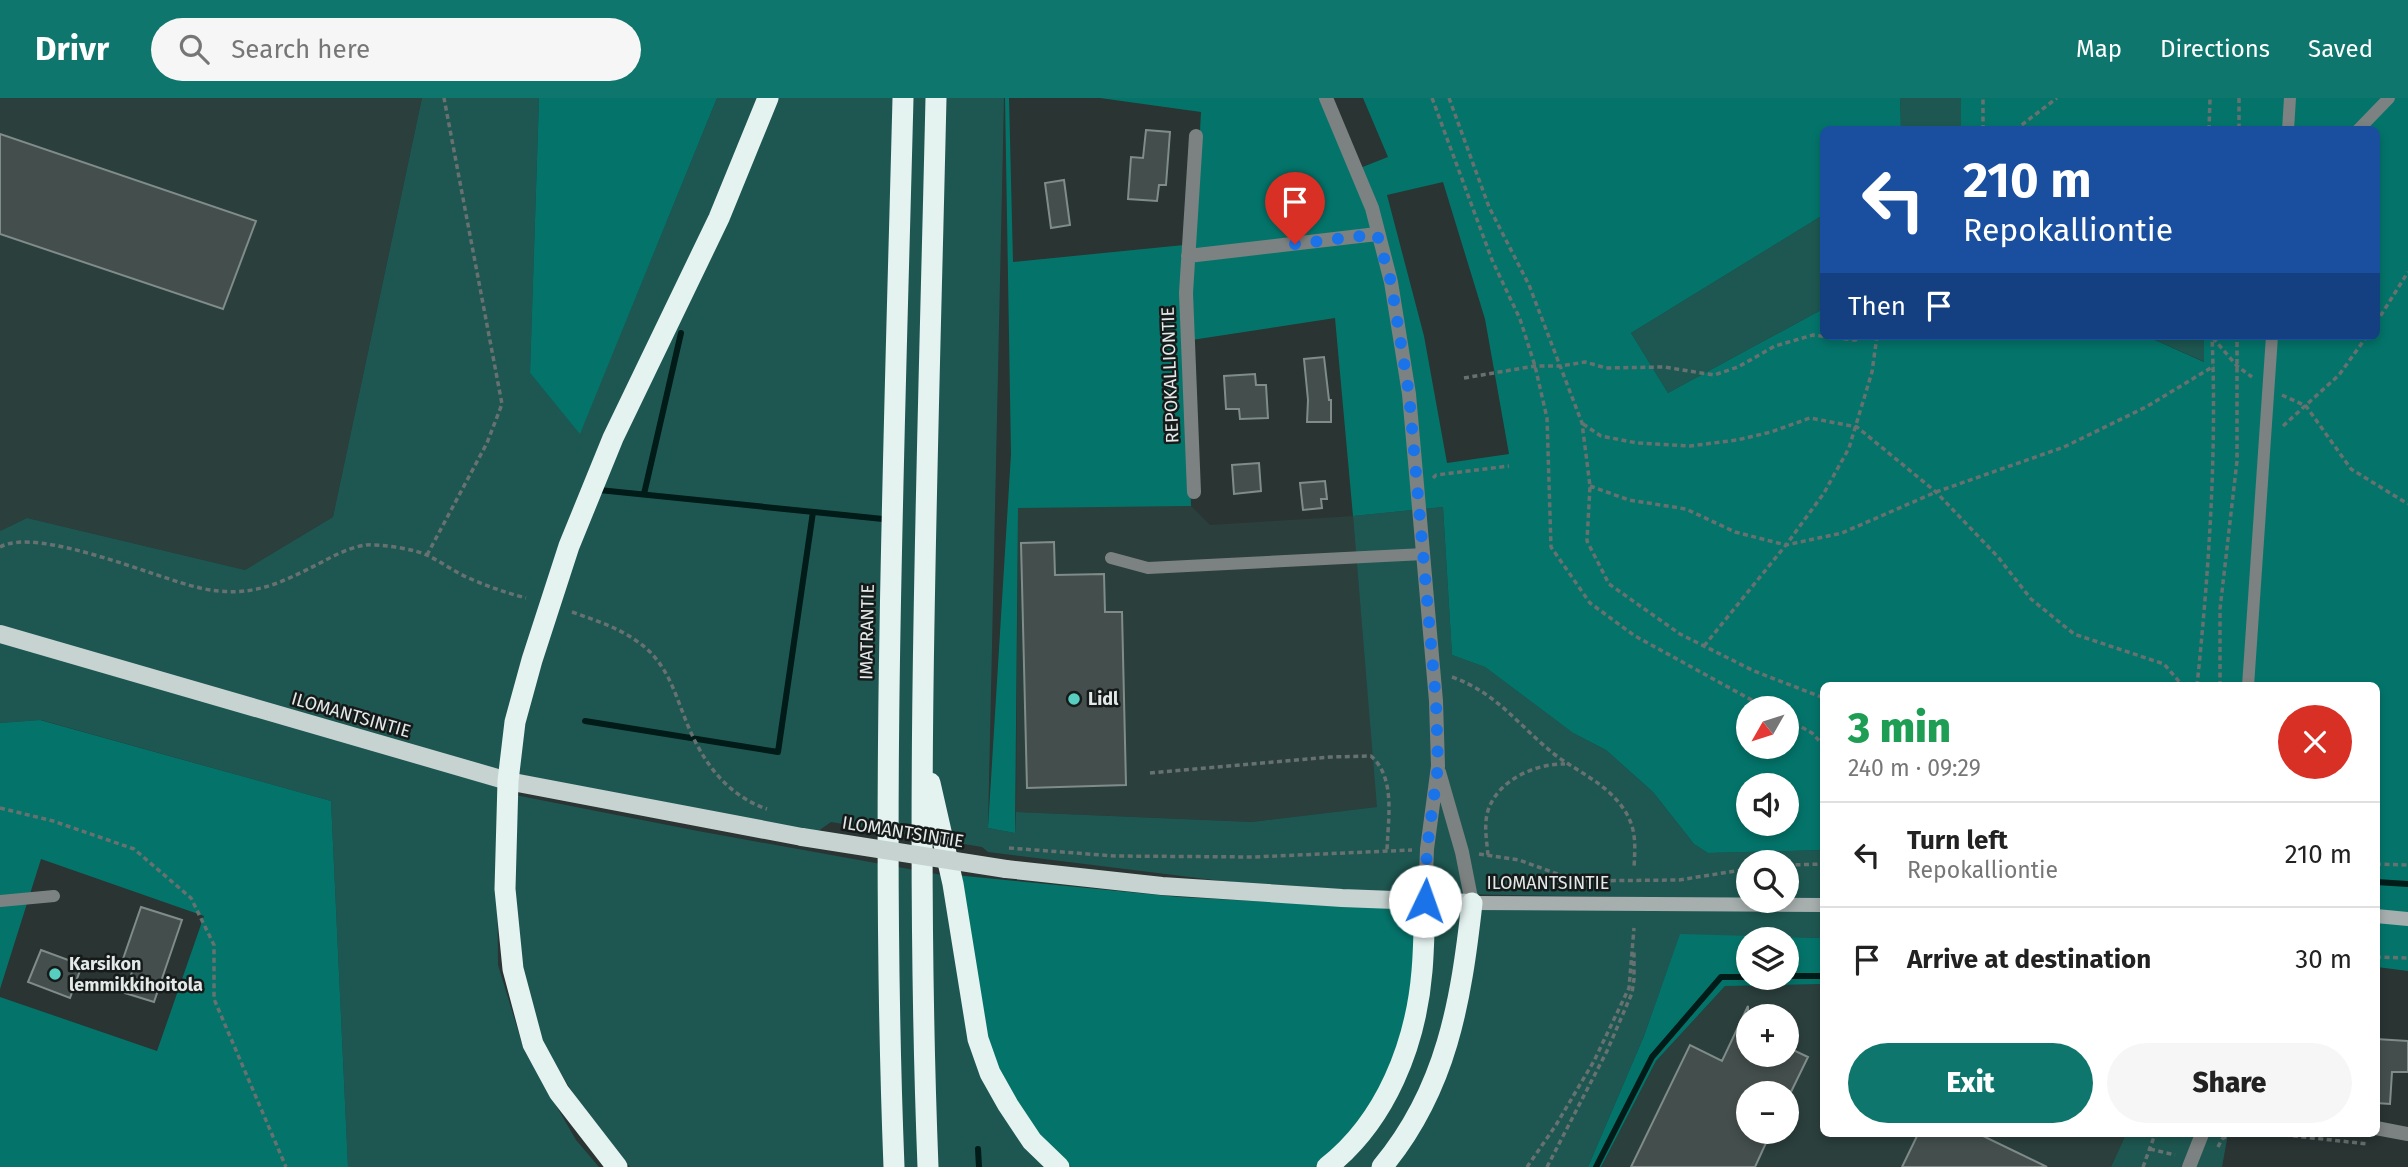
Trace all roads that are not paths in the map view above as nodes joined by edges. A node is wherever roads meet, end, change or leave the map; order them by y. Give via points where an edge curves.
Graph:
1 (768, 98) edge
2 (903, 98) edge
3 (936, 98) edge
4 (1326, 98) edge
5 (2290, 98) edge
6 (2389, 98) edge
7 (2288, 126) edge
8 (2362, 126) edge
9 (1196, 136) dead end
10 (1377, 234) junction
11 (1188, 256) junction
12 (2273, 340) edge
13 (1194, 492) dead end
14 (1424, 554) junction
15 (1111, 558) dead end
16 (0, 634) edge
17 (2248, 682) edge
18 (921, 744) junction
19 (1438, 766) junction
20 (509, 781) junction
21 (54, 896) dead end
22 (0, 901) edge
23 (1425, 901) junction
24 (1472, 903) junction
25 (1820, 905) edge
26 (2380, 916) edge
27 (2408, 919) edge
28 (2380, 1129) edge
29 (2408, 1134) edge
30 (2201, 1137) edge
31 (617, 1167) edge
32 (894, 1167) edge
33 (928, 1167) edge
34 (1059, 1167) edge
35 (1327, 1167) edge
36 (1382, 1167) edge
37 (2189, 1167) edge

1 - 20 highway via 719,218 613,439 569,546 515,722
2 - 32 highway, IMATRANTIE via 887,744
3 - 18 highway
4 - 10 street via 1372,208
5 - 7 lane
6 - 8 lane
9 - 11 street, REPOKALLIONTIE
10 - 11 street
10 - 14 street via 1391,282 1409,394
11 - 13 street, REPOKALLIONTIE
12 - 17 lane
14 - 15 lane via 1148,569
14 - 19 street
16 - 20 main road, ILOMANTSINTIE
18 - 33 highway
18 - 34 highway via 953,884 978,1039 1008,1105 1032,1141
19 - 23 street
19 - 24 street
20 - 23 main road, ILOMANTSINTIE, bridge via 802,837 1006,869 1162,886
20 - 31 highway via 506,902 513,969 533,1044 559,1092
21 - 22 lane
23 - 24 main road, ILOMANTSINTIE
23 - 35 highway via 1422,972 1410,1043 1363,1132
24 - 25 main road, ILOMANTSINTIE
24 - 36 highway via 1464,975 1447,1048 1426,1103
26 - 27 main road
28 - 29 street
30 - 37 street

